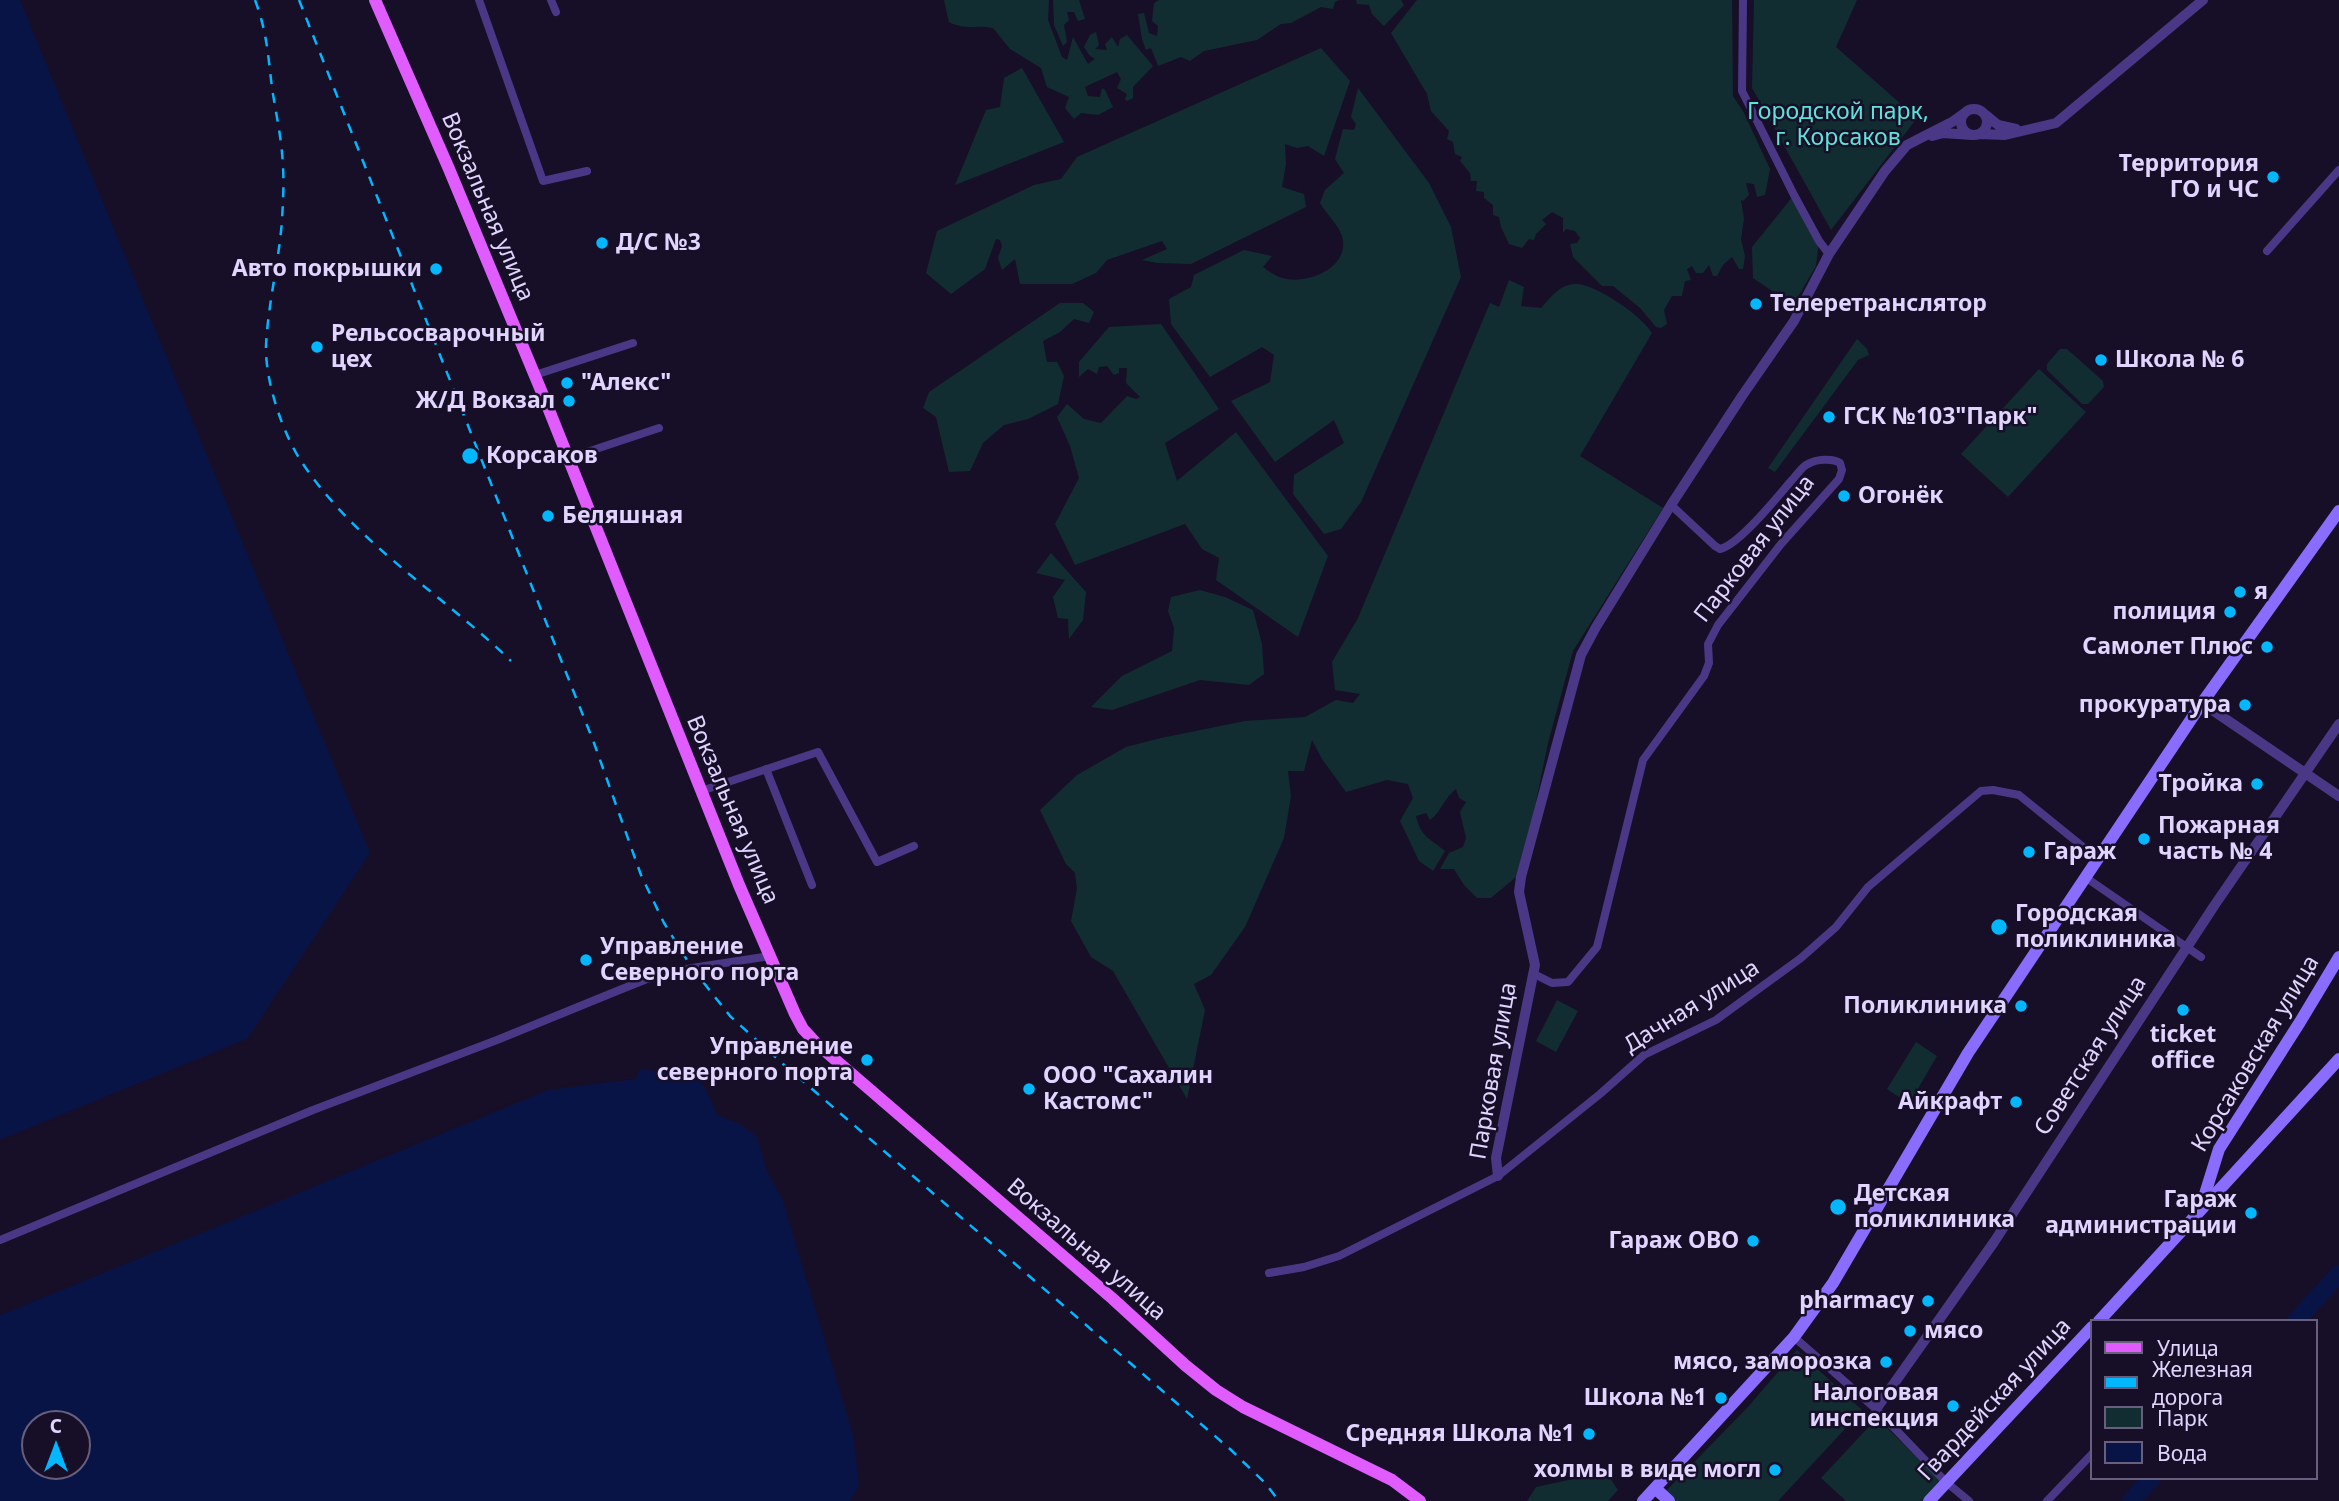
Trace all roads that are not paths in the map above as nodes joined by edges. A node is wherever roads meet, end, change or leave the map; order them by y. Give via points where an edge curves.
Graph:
1 (375, 0) edge
2 (479, 0) edge
3 (551, 0) edge
4 (1743, 0) edge
5 (2203, 0) edge
6 (556, 12) dead end
7 (1966, 112) junction
8 (1986, 115) junction
9 (2036, 128) junction
10 (1976, 134) junction
11 (1906, 145) junction
12 (2339, 170) edge
13 (587, 171) dead end
14 (2267, 251) dead end
15 (1829, 254) junction
16 (633, 343) dead end
17 (535, 375) junction
18 (660, 428) dead end
19 (569, 458) junction
20 (1671, 505) junction
21 (2339, 511) edge
22 (2202, 703) junction
23 (2339, 724) edge
24 (766, 769) junction
25 (2306, 773) junction
26 (701, 791) junction
27 (2339, 796) edge
28 (914, 846) dead end
29 (2098, 859) junction
30 (2085, 877) junction
31 (812, 885) dead end
32 (2187, 947) junction
33 (771, 956) junction
34 (2201, 957) dead end
35 (2339, 957) edge
36 (1534, 974) junction
37 (2339, 1059) edge
38 (1498, 1176) junction
39 (2199, 1214) junction
40 (0, 1240) edge
41 (1269, 1273) dead end
42 (2101, 1319) edge
43 (2090, 1329) edge
44 (1794, 1337) junction
45 (1875, 1409) junction
46 (2090, 1456) edge
47 (1946, 1482) junction
48 (1655, 1488) junction
49 (1420, 1501) edge
50 (1643, 1501) edge
51 (1669, 1501) edge
52 (1929, 1501) edge
53 (1969, 1501) edge
54 (2047, 1501) edge

1 - 17 main road, Вокзальная улица
2 - 13 street via 544,181
3 - 6 street
4 - 15 street via 1742,91
5 - 9 street via 2056,123
7 - 8 street via 1978,110
7 - 10 street via 1961,123 1967,132
7 - 11 street, Парковая улица
8 - 9 street via 2009,128
8 - 10 street via 1985,128
9 - 10 street via 2006,135
10 - 11 street via 1943,133
11 - 15 street, Парковая улица
12 - 14 street
15 - 20 street, Парковая улица via 1794,321
16 - 17 street
17 - 19 main road, Вокзальная улица
18 - 19 street
19 - 26 main road, Вокзальная улица
20 - 36 street, Парковая улица via 1596,626 1570,691 1519,892
20 - 36 street, Парковая улица via 1715,546 1726,548 1807,464 1835,460 1842,470 1718,625 1708,645 1704,676 1643,760 1597,947 1568,982 1552,983
21 - 22 main road
22 - 25 street
22 - 29 main road
23 - 25 street, Советская улица
24 - 26 street
24 - 28 street via 818,752 877,862
24 - 31 street
25 - 27 street
25 - 32 street, Советская улица
26 - 33 main road, Вокзальная улица
29 - 30 main road
29 - 38 street, Дачная улица via 2019,795 1981,791 1868,887 1836,927 1801,958 1716,1020 1643,1055
30 - 32 street
30 - 44 main road via 1968,1053 1833,1283
32 - 34 street
32 - 45 street, Советская улица via 1994,1242
33 - 40 street via 692,968 627,987
33 - 49 main road, Вокзальная улица via 795,1014 817,1044 1185,1365 1243,1407 1383,1475
35 - 39 main road, Корсаковская улица via 2219,1149
36 - 38 street, Парковая улица via 1496,1158
37 - 39 main road, Гвардейская улица
38 - 41 street, Дачная улица via 1339,1256
39 - 42 main road, Гвардейская улица
43 - 47 main road, Гвардейская улица
44 - 45 street
44 - 48 main road
45 - 47 street
46 - 54 street
47 - 52 main road, Гвардейская улица
47 - 53 street
48 - 50 main road
48 - 51 main road

